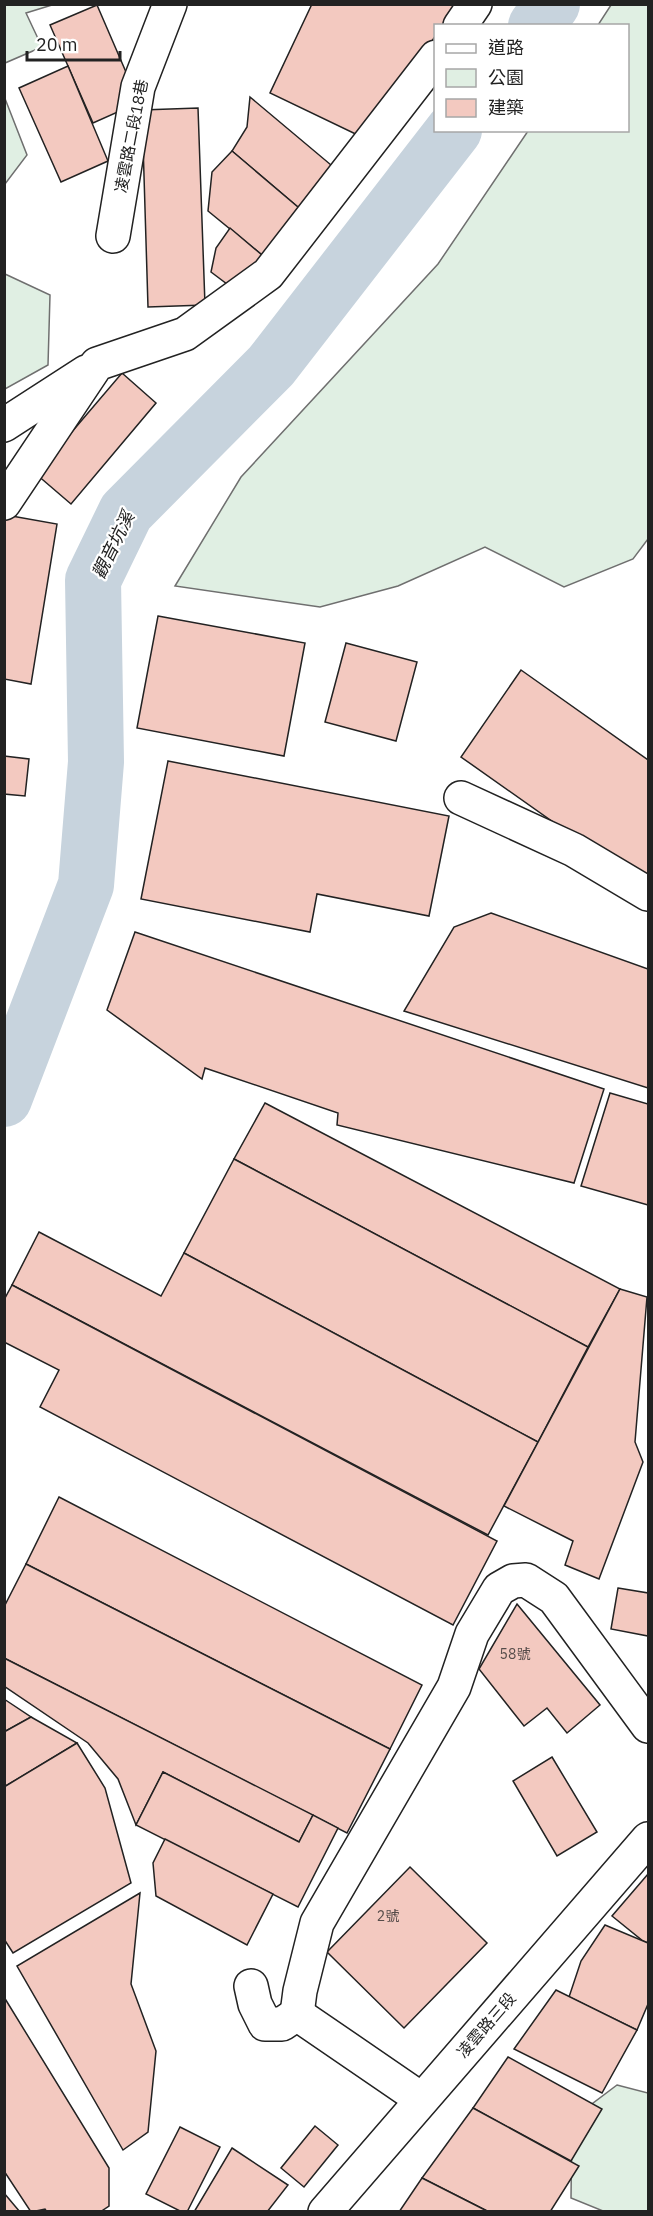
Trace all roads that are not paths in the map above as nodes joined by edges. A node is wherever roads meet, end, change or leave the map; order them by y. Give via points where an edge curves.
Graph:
1 (170, 4) edge
2 (475, 4) edge
3 (461, 24) edge
4 (434, 58) edge
5 (113, 236) dead end
6 (97, 364) junction
7 (4, 425) edge
8 (4, 503) edge
9 (462, 798) dead end
10 (648, 894) edge
11 (648, 1726) edge
12 (648, 1839) edge
13 (251, 1986) dead end
14 (297, 2014) junction
15 (421, 2099) junction
16 (325, 2211) edge

1 - 5 street, 凌雲路二段18巷 via 138,87
2 - 3 street
4 - 6 street via 268,274 185,334
6 - 7 street
6 - 8 street
9 - 10 street via 574,850
11 - 14 street via 554,1598 526,1580 513,1581 499,1589 472,1634 454,1687 317,1923
12 - 15 street, 凌雲路三段
13 - 14 street via 265,2024 282,2024
14 - 15 street
15 - 16 street, 凌雲路三段

